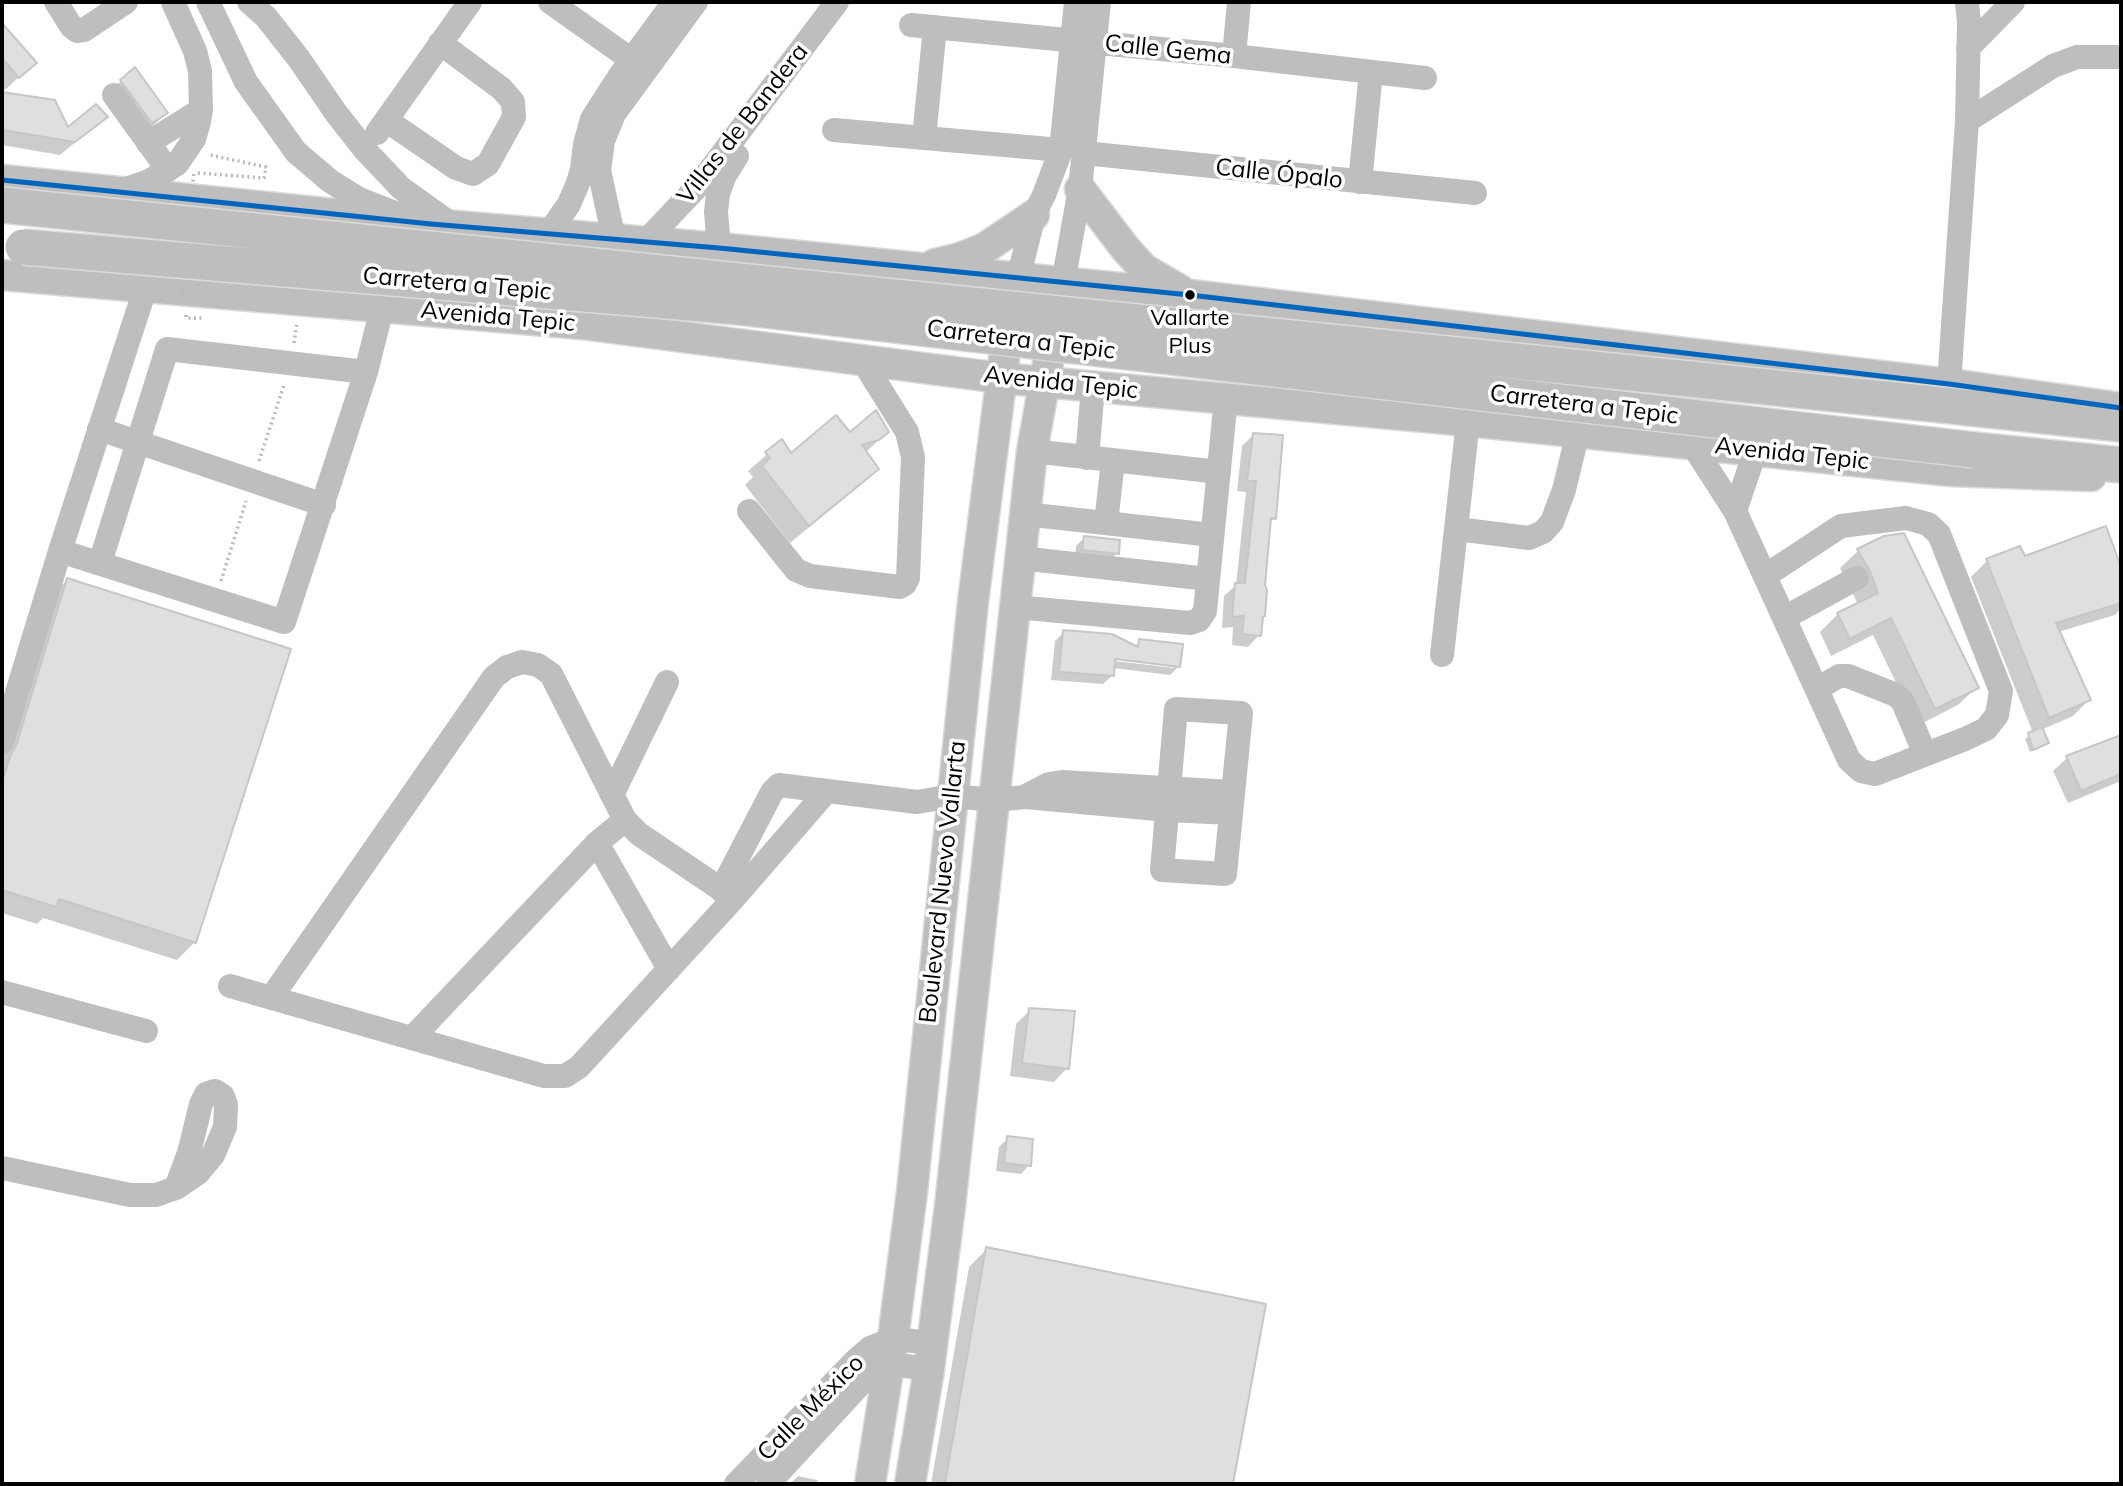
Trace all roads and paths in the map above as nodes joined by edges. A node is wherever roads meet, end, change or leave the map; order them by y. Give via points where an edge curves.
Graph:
1 (55, 2) edge
2 (126, 2) edge
3 (208, 2) edge
4 (249, 2) edge
5 (470, 2) edge
6 (550, 2) edge
7 (674, 2) edge
8 (695, 2) edge
9 (837, 2) edge
10 (854, 2) edge
11 (1076, 2) edge
12 (1099, 2) edge
13 (1239, 2) edge
14 (1990, 2) edge
15 (2013, 2) edge
16 (183, 5) edge
17 (1968, 24) edge
18 (1084, 41) junction
19 (440, 43) junction
20 (1234, 56) junction
21 (2121, 57) edge
22 (638, 65) junction
23 (1371, 72) junction
24 (1425, 78) dead end
25 (114, 95) dead end
26 (201, 110) junction
27 (386, 120) junction
28 (1967, 121) junction
29 (834, 130) dead end
30 (924, 138) junction
31 (148, 143) junction
32 (365, 150) junction
33 (1072, 151) junction
34 (191, 161) junction
35 (168, 170) junction
36 (590, 170) junction
37 (2, 180) edge
38 (1360, 182) junction
39 (1080, 189) junction
40 (708, 190) junction
41 (120, 191) junction
42 (1475, 193) dead end
43 (2, 205) edge
44 (1034, 215) junction
45 (442, 225) junction
46 (548, 234) junction
47 (614, 239) junction
48 (645, 242) junction
49 (12, 247) edge
50 (719, 248) junction
51 (918, 268) junction
52 (2, 275) edge
53 (1018, 279) junction
54 (1063, 283) junction
55 (146, 286) junction
56 (1190, 295) junction
57 (382, 308) junction
58 (187, 310) dead end
59 (214, 318) dead end
60 (297, 321) dead end
61 (862, 360) junction
62 (291, 363) junction
63 (366, 372) junction
64 (1001, 377) junction
65 (1045, 382) junction
66 (1089, 386) junction
67 (1960, 396) junction
68 (1226, 398) junction
69 (2121, 408) edge
70 (1468, 421) junction
71 (2121, 424) edge
72 (99, 429) junction
73 (1578, 432) junction
74 (137, 441) junction
75 (1692, 444) junction
76 (1032, 447) junction
77 (1755, 452) junction
78 (1087, 458) junction
79 (1113, 461) junction
80 (2121, 465) edge
81 (1219, 472) junction
82 (2121, 476) edge
83 (253, 481) junction
84 (324, 505) junction
85 (749, 511) dead end
86 (1735, 511) junction
87 (1025, 514) junction
88 (1106, 523) junction
89 (1457, 529) junction
90 (1212, 535) junction
91 (60, 551) junction
92 (1020, 558) junction
93 (100, 563) junction
94 (1765, 576) junction
95 (1857, 578) dead end
96 (1208, 579) junction
97 (215, 599) junction
98 (1015, 607) junction
99 (1784, 618) junction
100 (1442, 655) dead end
101 (667, 682) dead end
102 (1816, 689) junction
103 (2, 742) edge
104 (1925, 754) junction
105 (826, 792) junction
106 (612, 795) junction
107 (952, 796) junction
108 (1168, 799) junction
109 (995, 800) junction
110 (1232, 802) junction
111 (625, 820) junction
112 (597, 843) junction
113 (728, 894) junction
114 (669, 969) junction
115 (230, 986) dead end
116 (2, 992) edge
117 (271, 998) junction
118 (146, 1031) dead end
119 (412, 1038) junction
120 (2, 1168) edge
121 (176, 1188) dead end
122 (891, 1352) junction
123 (931, 1356) junction
124 (736, 1484) edge
125 (768, 1484) edge
126 (870, 1484) edge
127 (910, 1484) edge

1 - 2 street via 77,31
3 - 45 street via 246,82 296,152 359,199
4 - 32 street via 299,59
5 - 19 street
6 - 22 street
7 - 22 street
8 - 22 street
9 - 40 street, Villas de Bandera
10 - 40 street, Villas de Bandera
11 - 18 street
12 - 18 street
13 - 20 street
14 - 17 street
15 - 17 street
16 - 26 street via 202,90
17 - 28 street
18 - 20 street, Calle Gema
18 - 30 street, Calle Gema via 923,26
18 - 33 street
19 - 27 street
19 - 27 street via 513,102 514,117 488,164 473,174 456,168
20 - 23 street, Calle Gema
21 - 28 street via 2077,57 2053,66
22 - 36 street
23 - 24 street, Calle Gema
23 - 38 street
25 - 31 street
26 - 31 street
26 - 34 street
27 - 32 street
28 - 67 street
29 - 30 street, Calle Ópalo
30 - 33 street, Calle Ópalo
31 - 35 street
32 - 45 street
33 - 38 street, Calle Ópalo
33 - 39 street
33 - 44 street
34 - 34 path via 266,167 264,178
34 - 35 street
35 - 41 street
36 - 46 street
36 - 47 street
37 - 41 main road
38 - 42 street, Calle Ópalo
39 - 54 street
39 - 56 main road via 1144,269
40 - 48 street, Villas de Bandera
40 - 50 street, Villas de Bandera via 716,212
41 - 45 main road
43 - 67 highway, Carretera a Tepic, bridge
44 - 51 main road via 985,248
44 - 53 street
45 - 46 main road
46 - 47 main road
47 - 48 main road
48 - 50 main road
49 - 80 highway, Carretera a Tepic, bridge via 739,307
50 - 51 main road
51 - 53 main road
52 - 55 main road, Avenida Tepic
53 - 54 main road
53 - 64 main road, Boulevard Nuevo Vallarta
54 - 56 main road
54 - 65 main road, Boulevard Nuevo Vallarta
55 - 57 main road, Avenida Tepic
55 - 72 street
56 - 67 main road
57 - 61 main road, Avenida Tepic via 582,324
57 - 63 street
58 - 59 path via 186,317
60 - 62 path
61 - 64 main road, Avenida Tepic
61 - 85 street via 907,432 913,457 905,584 810,576 796,570
62 - 63 street
62 - 74 street via 167,349
62 - 83 path
63 - 84 street
64 - 65 main road, Avenida Tepic
64 - 107 main road, Boulevard Nuevo Vallarta
65 - 66 main road, Avenida Tepic
65 - 76 main road, Boulevard Nuevo Vallarta
66 - 68 main road, Avenida Tepic
66 - 76 main road via 1067,401
66 - 78 street
67 - 69 main road
67 - 71 highway, Carretera a Tepic
68 - 70 main road, Avenida Tepic
68 - 81 street
70 - 73 main road, Avenida Tepic
70 - 89 street
72 - 74 street
72 - 91 street
73 - 75 main road, Avenida Tepic
73 - 89 street via 1564,490 1543,533 1529,538
74 - 83 street
74 - 93 street
75 - 77 main road, Avenida Tepic
75 - 86 street
76 - 78 street
76 - 87 main road, Boulevard Nuevo Vallarta
77 - 82 main road, Avenida Tepic via 1951,471
77 - 86 street
78 - 79 street
79 - 81 street
79 - 88 street
81 - 90 street
83 - 84 street
83 - 97 path
84 - 97 street via 284,622
86 - 94 street
87 - 88 street
87 - 92 main road, Boulevard Nuevo Vallarta
88 - 90 street
89 - 100 street
90 - 96 street
91 - 93 street
91 - 103 street
92 - 96 street
92 - 98 main road, Boulevard Nuevo Vallarta
93 - 97 street
94 - 99 street
94 - 104 street via 1841,526 1906,518 1928,524 1939,534 2001,691 1997,715 1986,729
95 - 99 street
96 - 98 street via 1205,611 1190,623
98 - 109 main road, Boulevard Nuevo Vallarta
99 - 102 street
101 - 106 street
102 - 104 street via 1848,676 1896,695
102 - 104 street via 1849,760 1861,771 1875,774
105 - 107 street via 917,803
105 - 113 street
105 - 113 street via 779,785 772,792
106 - 111 street
106 - 117 street via 551,674 523,662 508,667 494,677
107 - 109 street
107 - 122 main road, Boulevard Nuevo Vallarta
108 - 109 street
108 - 110 street
108 - 110 street via 1162,870 1225,874
108 - 110 street via 1176,709 1241,713
109 - 123 main road, Boulevard Nuevo Vallarta
111 - 112 street
111 - 113 street
112 - 114 street
112 - 119 street
113 - 114 street
114 - 119 street via 579,1068 565,1076 544,1076
115 - 117 street
116 - 118 street
117 - 119 street
120 - 121 street via 130,1195 156,1195
122 - 123 street, Calle México
122 - 124 street, Calle México via 870,1348
122 - 125 street, Calle México
122 - 126 main road, Boulevard Nuevo Vallarta
123 - 127 main road, Boulevard Nuevo Vallarta

